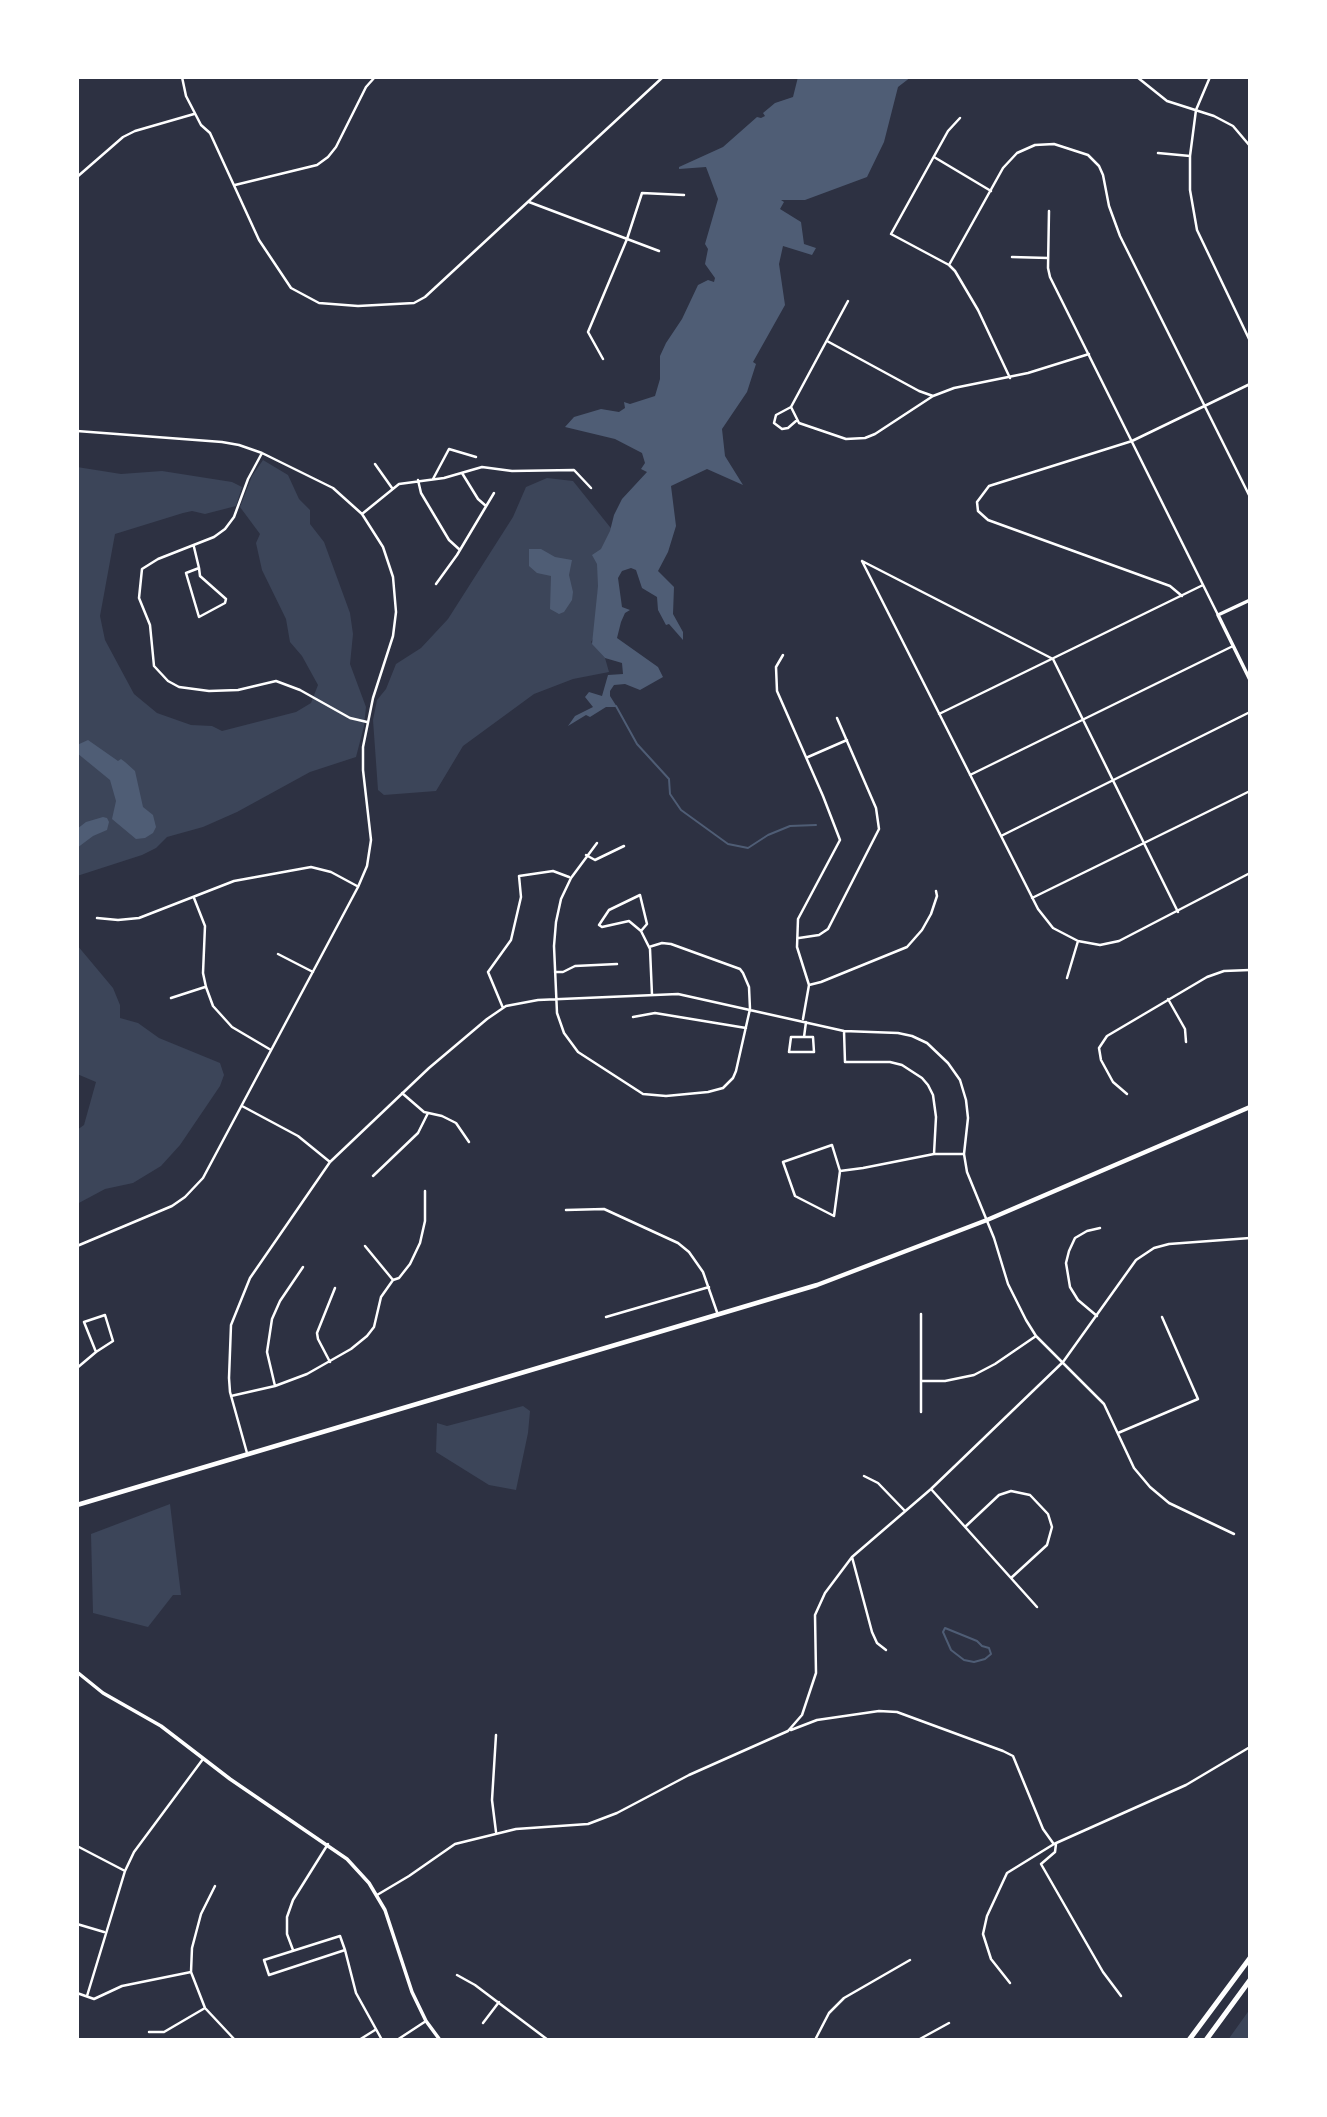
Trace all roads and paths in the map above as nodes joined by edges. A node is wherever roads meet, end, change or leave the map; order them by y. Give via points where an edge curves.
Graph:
1 (182, 77) edge
2 (375, 77) edge
3 (661, 77) edge
4 (1136, 77) edge
5 (1210, 77) edge
6 (1196, 110) junction
7 (195, 114) junction
8 (960, 118) dead end
9 (1250, 146) edge
10 (1158, 153) dead end
11 (1190, 156) junction
12 (934, 157) junction
13 (77, 177) edge
14 (235, 185) junction
15 (991, 191) junction
16 (684, 195) dead end
17 (529, 202) junction
18 (1049, 211) dead end
19 (627, 239) junction
20 (659, 251) dead end
21 (1012, 257) dead end
22 (1048, 258) junction
23 (949, 265) junction
24 (848, 301) dead end
25 (827, 341) junction
26 (1250, 341) edge
27 (1089, 354) junction
28 (603, 359) dead end
29 (1010, 378) junction
30 (1250, 384) edge
31 (933, 396) junction
32 (1206, 406) junction
33 (790, 407) junction
34 (797, 421) junction
35 (77, 431) edge
36 (1132, 441) junction
37 (262, 453) junction
38 (476, 457) dead end
39 (375, 464) dead end
40 (462, 473) junction
41 (418, 480) junction
42 (433, 480) junction
43 (392, 488) junction
44 (591, 488) dead end
45 (494, 492) dead end
46 (1250, 497) edge
47 (486, 506) junction
48 (362, 514) junction
49 (194, 547) junction
50 (460, 550) junction
51 (199, 568) junction
52 (436, 584) dead end
53 (1203, 585) junction
54 (1182, 596) junction
55 (1250, 600) edge
56 (1218, 615) junction
57 (1233, 646) junction
58 (783, 655) dead end
59 (1053, 659) junction
60 (1250, 680) edge
61 (1250, 712) edge
62 (939, 714) junction
63 (837, 718) dead end
64 (1082, 719) junction
65 (367, 722) junction
66 (847, 740) junction
67 (807, 758) junction
68 (970, 775) junction
69 (1112, 782) junction
70 (1250, 791) edge
71 (1001, 836) junction
72 (597, 843) dead end
73 (1143, 845) junction
74 (624, 846) dead end
75 (586, 855) junction
76 (1250, 873) edge
77 (571, 878) junction
78 (358, 887) junction
79 (936, 891) dead end
80 (194, 898) junction
81 (1032, 898) junction
82 (1178, 912) junction
83 (97, 918) dead end
84 (640, 931) junction
85 (799, 938) junction
86 (1077, 941) junction
87 (649, 947) junction
88 (278, 954) dead end
89 (617, 964) dead end
90 (1250, 970) edge
91 (313, 972) junction
92 (555, 972) junction
93 (1067, 978) dead end
94 (809, 985) junction
95 (206, 987) junction
96 (652, 995) junction
97 (171, 998) dead end
98 (557, 999) junction
99 (1168, 999) junction
100 (503, 1008) junction
101 (750, 1009) junction
102 (632, 1017) dead end
103 (804, 1021) junction
104 (746, 1028) junction
105 (844, 1031) junction
106 (804, 1037) junction
107 (1186, 1042) dead end
108 (271, 1050) junction
109 (402, 1093) junction
110 (1127, 1094) dead end
111 (241, 1106) junction
112 (1250, 1107) edge
113 (428, 1113) junction
114 (469, 1142) dead end
115 (934, 1154) junction
116 (964, 1154) junction
117 (330, 1162) junction
118 (840, 1171) junction
119 (373, 1176) dead end
120 (425, 1191) dead end
121 (566, 1210) dead end
122 (987, 1220) junction
123 (1100, 1228) dead end
124 (1250, 1238) edge
125 (365, 1246) dead end
126 (77, 1247) edge
127 (303, 1266) dead end
128 (393, 1280) junction
129 (709, 1287) junction
130 (335, 1288) dead end
131 (921, 1314) dead end
132 (718, 1315) junction
133 (1097, 1316) junction
134 (607, 1317) dead end
135 (1162, 1317) dead end
136 (1037, 1336) junction
137 (96, 1352) junction
138 (330, 1362) junction
139 (1063, 1362) junction
140 (77, 1368) edge
141 (921, 1381) junction
142 (275, 1386) junction
143 (231, 1396) junction
144 (921, 1412) dead end
145 (1118, 1433) junction
146 (247, 1453) junction
147 (864, 1476) dead end
148 (930, 1489) junction
149 (77, 1505) edge
150 (905, 1511) junction
151 (965, 1527) junction
152 (1234, 1534) dead end
153 (852, 1557) junction
154 (1011, 1578) junction
155 (1037, 1607) dead end
156 (886, 1650) dead end
157 (77, 1672) edge
158 (788, 1731) junction
159 (496, 1735) dead end
160 (1250, 1746) edge
161 (203, 1759) junction
162 (496, 1832) junction
163 (328, 1844) junction
164 (1055, 1844) junction
165 (77, 1846) edge
166 (125, 1871) junction
167 (215, 1886) dead end
168 (377, 1895) junction
169 (77, 1924) edge
170 (106, 1932) junction
171 (293, 1950) junction
172 (345, 1950) junction
173 (1250, 1958) edge
174 (910, 1960) dead end
175 (191, 1972) junction
176 (457, 1975) dead end
177 (1250, 1980) edge
178 (1010, 1983) dead end
179 (77, 1993) edge
180 (87, 1996) junction
181 (1121, 1996) dead end
182 (499, 2003) junction
183 (205, 2008) junction
184 (426, 2021) junction
185 (949, 2023) dead end
186 (483, 2024) dead end
187 (375, 2030) junction
188 (149, 2032) dead end
189 (235, 2040) edge
190 (359, 2040) edge
191 (382, 2040) edge
192 (397, 2040) edge
193 (440, 2040) edge
194 (547, 2040) edge
195 (815, 2040) edge
196 (918, 2040) edge
197 (1189, 2040) edge
198 (1206, 2040) edge

1 - 7 street
2 - 14 street via 328,157 317,165
3 - 17 street
4 - 6 street via 1167,101
5 - 6 street
6 - 9 street via 1233,126
6 - 11 street
7 - 13 street via 123,137
7 - 14 street via 210,133
8 - 12 street
10 - 11 street
11 - 26 street via 1196,230
12 - 15 street
12 - 23 street via 891,234
14 - 17 street via 259,240 291,288 308,299 330,304 414,303 436,289
15 - 23 street
15 - 32 street via 1009,160 1035,145 1067,146 1094,160 1103,175 1120,236
16 - 19 street via 642,193
17 - 19 street
18 - 22 street
19 - 20 street
19 - 28 street via 588,332
21 - 22 street
22 - 27 street via 1050,277
23 - 29 street via 967,289
24 - 25 street
25 - 31 street
25 - 33 street
27 - 29 street
27 - 36 street
29 - 31 street via 985,380
30 - 32 street
31 - 34 street via 865,439 846,439
32 - 36 street
32 - 46 street
33 - 34 street
33 - 34 street via 776,415 774,423 782,429
35 - 37 street via 222,442
36 - 53 street
36 - 54 street via 989,486 977,502 978,511 988,520 1170,586
37 - 48 street via 333,488
37 - 49 street via 234,517 214,537
38 - 42 street via 449,449
39 - 43 street
40 - 42 street
40 - 44 street via 488,467 574,470
40 - 47 street
41 - 42 street
41 - 43 street
41 - 50 street via 421,493
43 - 48 street
45 - 47 street
47 - 50 street
48 - 65 street via 391,566 396,600 393,636
49 - 51 street
49 - 65 street via 142,569 139,598 150,625 151,658 158,673 179,687 209,691 276,681
50 - 52 street
51 - 51 street via 200,576 226,599 199,617 186,573
53 - 54 street
53 - 56 street
54 - 59 street
55 - 56 street
56 - 57 street
57 - 60 street
57 - 64 street
58 - 67 street via 776,667 777,691
59 - 62 street
59 - 62 street via 862,561
59 - 64 street
61 - 69 street
62 - 68 street
63 - 66 street
64 - 68 street
64 - 69 street
65 - 78 street via 363,757 370,848
66 - 67 street
66 - 85 street via 876,808 879,829 828,929
67 - 85 street via 840,840 798,919
68 - 71 street
69 - 71 street
69 - 73 street
70 - 73 street
71 - 81 street
72 - 75 street
73 - 81 street
73 - 82 street
74 - 75 street via 595,860
75 - 77 street
76 - 82 street
77 - 92 street via 555,922
77 - 100 street via 559,871 519,876 522,897 511,940 488,972
78 - 80 street via 311,867 246,878
78 - 91 street
79 - 94 street via 931,914 907,947
80 - 83 street via 139,918
80 - 95 street via 205,926 202,964
81 - 86 street via 1053,928
82 - 86 street via 1119,941 1100,945
84 - 84 street via 647,924 640,895 609,910 599,925 629,921
84 - 87 street
85 - 94 street via 797,947
86 - 93 street
87 - 96 street
87 - 101 street via 671,944 740,970 749,986
88 - 91 street
89 - 92 street
90 - 99 street via 1216,973
91 - 108 street
92 - 98 street
94 - 103 street
95 - 97 street
95 - 108 street via 226,1022
96 - 98 street
96 - 101 street via 684,995
98 - 100 street
98 - 104 street via 561,1026 573,1046 643,1094 666,1096 723,1088 736,1071
99 - 107 street via 1185,1029
99 - 110 street via 1112,1032 1101,1044 1100,1054 1111,1078
100 - 109 street
101 - 103 street
101 - 104 street
102 - 104 street via 655,1013
103 - 105 street
103 - 106 street
105 - 115 street via 845,1062 902,1065 928,1085 935,1106
105 - 116 street via 912,1036 948,1063 966,1100
106 - 106 street via 791,1037 789,1052 814,1052 813,1037
108 - 111 street
109 - 113 street
109 - 117 street
111 - 117 street via 298,1136
111 - 126 street via 211,1165 185,1197
112 - 122 main road
113 - 114 street via 456,1122
113 - 119 street via 418,1133
115 - 116 street
115 - 118 street
116 - 122 street
117 - 143 street via 250,1278 231,1325
118 - 118 street via 832,1145 783,1162 795,1196 834,1216
120 - 128 street via 420,1243 410,1264
121 - 129 street via 604,1209 678,1243 696,1261
122 - 132 main road via 817,1285
122 - 136 street via 1013,1298
123 - 133 street via 1075,1238 1066,1263 1070,1287
124 - 133 street via 1154,1248 1136,1260
125 - 128 street
127 - 142 street via 272,1319 267,1352
128 - 138 street via 381,1297 374,1327
129 - 132 street
129 - 134 street
130 - 138 street via 317,1333
131 - 141 street
132 - 146 main road
133 - 139 street
135 - 145 street via 1198,1399
136 - 139 street
136 - 141 street via 974,1375
137 - 137 street via 113,1341 105,1315 84,1322
137 - 140 street
138 - 142 street
139 - 145 street via 1104,1404
139 - 148 street
141 - 144 street
142 - 143 street
143 - 146 street
145 - 152 street via 1134,1468 1168,1503
146 - 149 main road
147 - 150 street via 878,1483
148 - 150 street
148 - 151 street
150 - 153 street
151 - 154 street
151 - 154 street via 999,1495 1011,1491 1030,1495 1048,1514 1051,1534 1047,1545
153 - 156 street via 872,1632
153 - 158 street via 825,1593 816,1615 816,1674 802,1715
154 - 155 street
157 - 161 street
158 - 162 street via 588,1824
158 - 164 street via 817,1720 897,1712 1003,1751 1013,1756 1043,1829
159 - 162 street via 492,1800
160 - 164 street via 1186,1785
161 - 163 street
161 - 166 street via 142,1839
162 - 168 street via 455,1844
163 - 168 street
163 - 171 street via 287,1917
164 - 178 street via 1007,1873 987,1916 983,1934 991,1959
164 - 181 street via 1055,1852 1041,1864
165 - 166 street
166 - 170 street
167 - 175 street via 199,1920
168 - 184 street
169 - 170 street
170 - 180 street
171 - 172 street via 340,1936
171 - 172 street via 264,1959 269,1975
172 - 187 street via 356,1993
173 - 197 highway
174 - 195 street via 844,1998 829,2013
175 - 180 street via 122,1986 94,1999
175 - 183 street
176 - 182 street
177 - 198 highway
179 - 180 street
182 - 186 street
182 - 194 street
183 - 188 street via 164,2032
183 - 189 street
184 - 192 street
184 - 193 street
185 - 196 street
187 - 190 street
187 - 191 street

